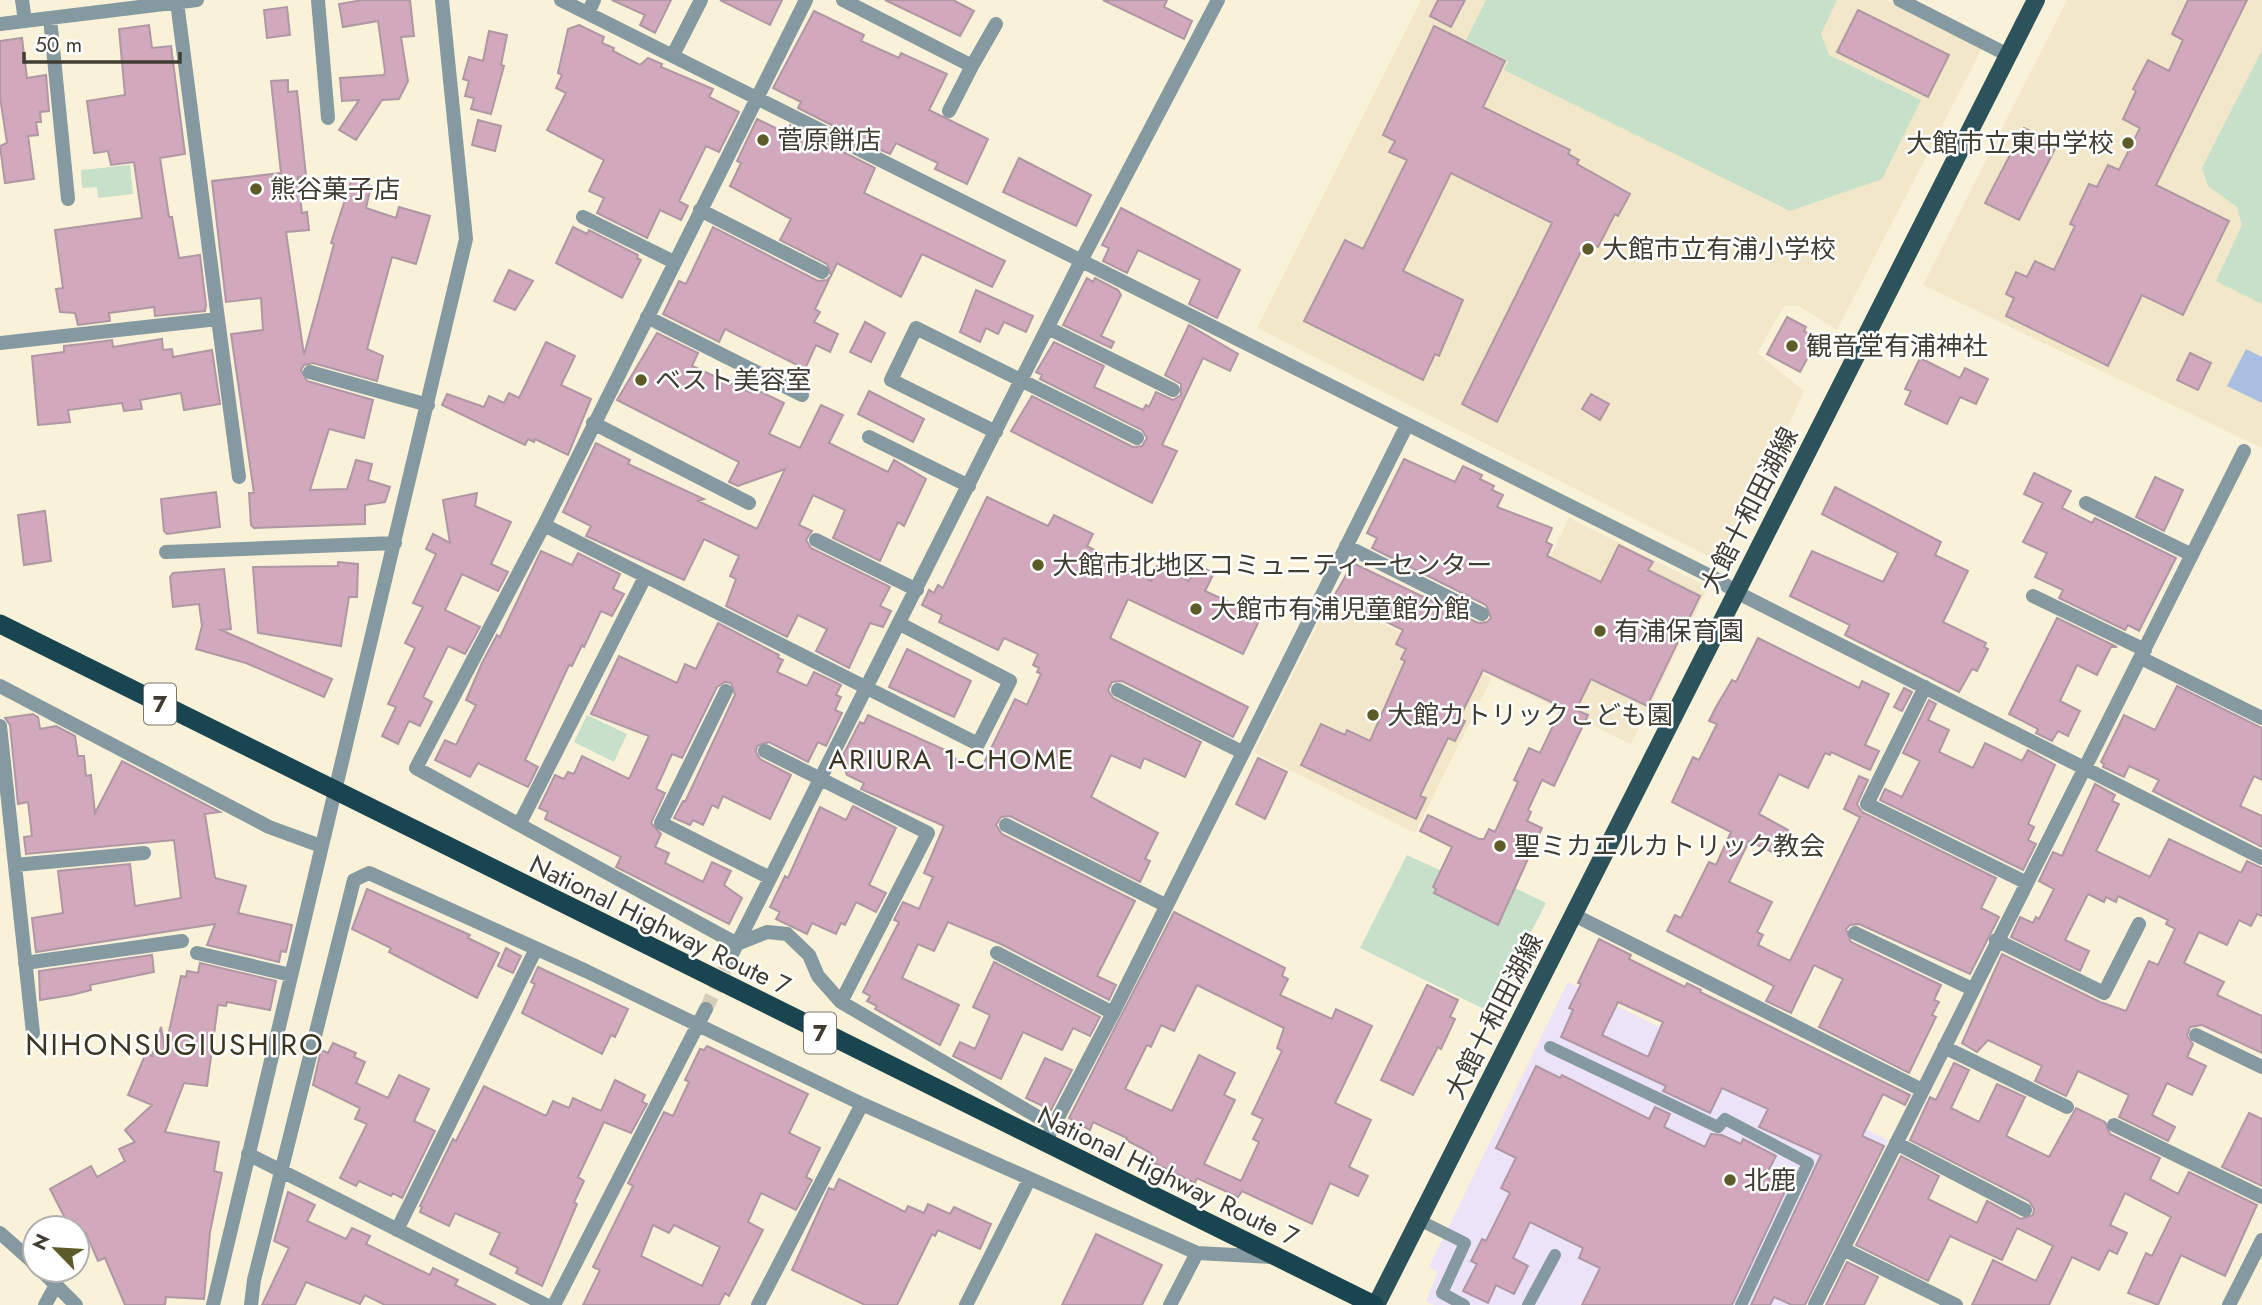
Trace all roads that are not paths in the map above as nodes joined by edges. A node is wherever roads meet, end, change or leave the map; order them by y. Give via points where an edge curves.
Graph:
1 (22, 0) edge
2 (197, 0) edge
3 (317, 0) edge
4 (442, 0) edge
5 (561, 0) edge
6 (701, 0) edge
7 (806, 0) edge
8 (844, 0) edge
9 (1218, 0) edge
10 (1900, 0) edge
11 (2036, 0) edge
12 (177, 2) junction
13 (591, 6) edge
14 (50, 18) junction
15 (25, 21) junction
16 (0, 24) edge
17 (996, 24) dead end
18 (673, 55) junction
19 (2008, 55) junction
20 (972, 66) junction
21 (757, 97) junction
22 (949, 111) dead end
23 (328, 118) dead end
24 (68, 199) dead end
25 (700, 210) junction
26 (583, 217) dead end
27 (1081, 261) junction
28 (674, 262) junction
29 (822, 272) dead end
30 (647, 317) junction
31 (218, 319) junction
32 (1048, 328) junction
33 (0, 343) edge
34 (310, 372) dead end
35 (1022, 380) junction
36 (1173, 390) dead end
37 (802, 395) dead end
38 (428, 405) junction
39 (593, 424) junction
40 (1407, 425) junction
41 (996, 432) junction
42 (869, 437) dead end
43 (1137, 438) dead end
44 (2244, 451) dead end
45 (239, 477) dead end
46 (969, 486) junction
47 (748, 503) dead end
48 (2085, 503) dead end
49 (544, 524) junction
50 (816, 540) dead end
51 (395, 543) junction
52 (1346, 546) junction
53 (166, 552) dead end
54 (2192, 555) junction
55 (645, 576) junction
56 (917, 590) junction
57 (1737, 592) junction
58 (2033, 596) dead end
59 (1482, 614) dead end
60 (0, 624) edge
61 (900, 624) junction
62 (2143, 654) junction
63 (0, 686) edge
64 (1925, 687) junction
65 (866, 689) junction
66 (1118, 690) dead end
67 (726, 691) dead end
68 (2262, 718) edge
69 (0, 726) edge
70 (765, 751) dead end
71 (1242, 752) junction
72 (2085, 768) junction
73 (823, 778) junction
74 (520, 824) junction
75 (1006, 825) dead end
76 (321, 846) junction
77 (144, 853) dead end
78 (2262, 858) edge
79 (15, 865) junction
80 (770, 878) junction
81 (2025, 882) junction
82 (1165, 905) junction
83 (1574, 915) junction
84 (2139, 924) dead end
85 (1855, 933) dead end
86 (1996, 940) junction
87 (182, 941) dead end
88 (737, 944) junction
89 (536, 949) junction
90 (197, 953) dead end
91 (997, 953) dead end
92 (729, 960) tunnel mouth
93 (25, 963) junction
94 (291, 975) junction
95 (1972, 989) junction
96 (841, 1002) junction
97 (706, 1009) tunnel mouth
98 (1113, 1013) junction
99 (696, 1025) junction
100 (33, 1033) dead end
101 (2196, 1035) dead end
102 (1550, 1047) dead end
103 (1944, 1047) junction
104 (2262, 1067) edge
105 (1923, 1090) junction
106 (862, 1104) junction
107 (2067, 1107) dead end
108 (2115, 1125) dead end
109 (1055, 1127) junction
110 (1896, 1143) junction
111 (1044, 1144) junction
112 (248, 1154) junction
113 (282, 1171) junction
114 (1029, 1180) junction
115 (2262, 1196) edge
116 (2025, 1210) dead end
117 (1419, 1220) junction
118 (397, 1230) junction
119 (0, 1233) edge
120 (2262, 1240) edge
121 (1843, 1249) junction
122 (21, 1252) edge
123 (1197, 1252) junction
124 (1555, 1255) dead end
125 (1275, 1257) junction
126 (56, 1285) joint
127 (45, 1305) edge
128 (76, 1305) edge
129 (213, 1305) edge
130 (251, 1305) edge
131 (546, 1305) edge
132 (554, 1305) edge
133 (758, 1305) edge
134 (966, 1305) edge
135 (1170, 1305) edge
136 (1375, 1305) edge
137 (1464, 1305) edge
138 (1528, 1305) edge
139 (1741, 1305) edge
140 (1815, 1305) edge
141 (1956, 1305) edge
142 (2229, 1305) edge

1 - 15 street
2 - 12 street
3 - 23 street
4 - 38 street via 466,239
5 - 13 street
6 - 18 street
7 - 21 street
8 - 20 street
9 - 27 street
10 - 19 street
11 - 19 main road, 大館十和田湖線
12 - 14 street
12 - 31 street
13 - 18 street
14 - 15 street
14 - 24 street
15 - 16 street
17 - 20 street
18 - 21 street
19 - 57 main road, 大館十和田湖線
20 - 22 street
21 - 25 street
21 - 27 street
25 - 28 street
25 - 29 street
26 - 28 street
27 - 32 street
27 - 40 street
28 - 30 street
30 - 37 street
30 - 39 street
31 - 33 street
31 - 45 street
32 - 35 street
32 - 36 street
34 - 38 street
35 - 41 street
35 - 41 street via 916,328 891,380
35 - 43 street
38 - 51 street
39 - 47 street
39 - 49 street
40 - 52 street
40 - 57 street
41 - 46 street
42 - 46 street
44 - 54 street
46 - 56 street
48 - 54 street
49 - 55 street
49 - 74 street via 416,768
50 - 56 street
51 - 53 street
51 - 76 street
52 - 59 street
52 - 71 street
54 - 62 street
55 - 65 street
55 - 74 street
56 - 61 street
57 - 64 street
57 - 83 main road, 大館十和田湖線
58 - 62 street
60 - 111 highway, National Highway Route 7 / 7
61 - 65 street
61 - 65 street via 1010,681 978,744
62 - 68 street
62 - 72 street
63 - 76 street via 269,827
64 - 72 street
64 - 81 street via 1867,804
65 - 73 street
66 - 71 street
67 - 80 street via 661,823
69 - 79 street
70 - 73 street
71 - 82 street
72 - 78 street
72 - 81 street
73 - 80 street
73 - 96 street via 928,833
74 - 88 street
75 - 82 street
76 - 94 street
77 - 79 street
79 - 93 street
80 - 88 street
81 - 86 street
82 - 98 street
83 - 105 street
83 - 117 main road, 大館十和田湖線
84 - 86 street via 2104,993
85 - 95 street
86 - 95 street
87 - 93 street
88 - 92 street
88 - 96 street via 767,932 787,934 809,955 818,976
89 - 99 street
89 - 113 street via 369,873 354,880
89 - 118 street
90 - 94 street
91 - 98 street
93 - 100 street
94 - 112 street
95 - 103 street
96 - 109 street
97 - 99 street
98 - 109 street
99 - 106 street
99 - 132 street
101 - 104 street
102 - 139 lane via 1718,1128 1725,1119 1808,1163
103 - 105 street
103 - 107 street
105 - 110 street
106 - 114 street
106 - 133 street
108 - 115 street
109 - 111 street
110 - 116 street
110 - 121 street
111 - 125 highway, National Highway Route 7 / 7
112 - 113 street
112 - 129 street
113 - 118 street
113 - 130 street
114 - 123 street
114 - 134 street
117 - 136 main road, 大館十和田湖線
117 - 137 lane via 1465,1243 1442,1293
118 - 131 street
119 - 122 street
120 - 142 street
121 - 140 street
121 - 141 street
123 - 125 street
123 - 135 street
124 - 138 lane
125 - 136 highway, National Highway Route 7 / 7
126 - 127 street
126 - 128 street

